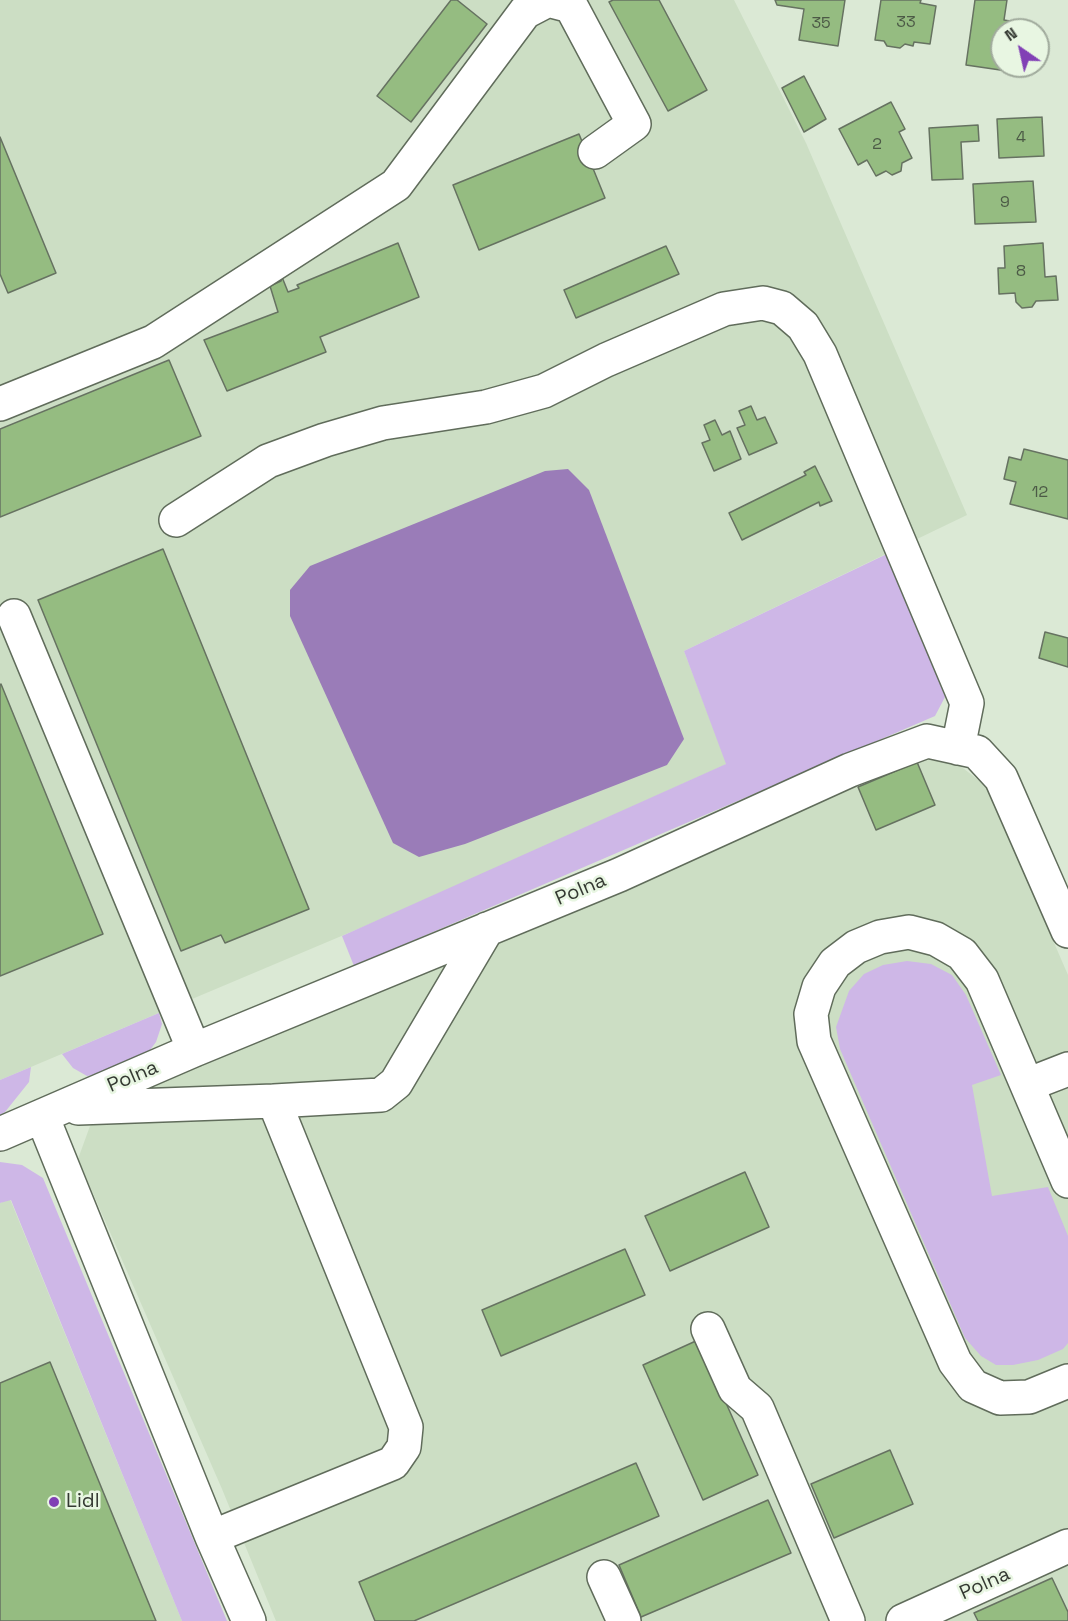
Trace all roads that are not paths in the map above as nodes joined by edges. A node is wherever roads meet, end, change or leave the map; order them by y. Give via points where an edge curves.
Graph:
1 (548, 0) edge
2 (595, 152) dead end
3 (0, 404) edge
4 (176, 520) dead end
5 (14, 616) dead end
6 (958, 748) junction
7 (487, 929) junction
8 (1068, 931) edge
9 (194, 1050) junction
10 (1068, 1069) edge
11 (1027, 1085) junction
12 (274, 1101) junction
13 (51, 1112) junction
14 (0, 1134) edge
15 (1068, 1181) edge
16 (708, 1329) dead end
17 (1068, 1381) edge
18 (212, 1537) junction
19 (1068, 1546) edge
20 (604, 1577) dead end
21 (249, 1621) edge
22 (624, 1621) edge
23 (848, 1621) edge
24 (903, 1621) edge

1 - 2 street via 571,6 634,124
1 - 3 street via 525,12 396,185 153,342
4 - 6 street via 268,461 325,440 383,423 486,407 544,391 724,309 763,303 782,308 803,326 820,354 967,703
5 - 9 street
6 - 7 street, Polna via 927,741 850,770
6 - 8 street, Polna via 977,752 1001,778
7 - 9 street, Polna
7 - 12 street via 396,1083 381,1095
9 - 13 street, Polna
10 - 11 street
11 - 15 street
11 - 17 street via 982,980 962,954 936,939 909,932 880,937 856,947 835,963 819,987 811,1014 814,1041 955,1362 973,1386 1000,1398 1029,1397
12 - 13 street
12 - 18 street via 406,1427 404,1447 393,1463
13 - 14 street, Polna
13 - 18 street
16 - 23 street via 735,1389 757,1408
18 - 21 street
19 - 24 street, Polna
20 - 22 street

